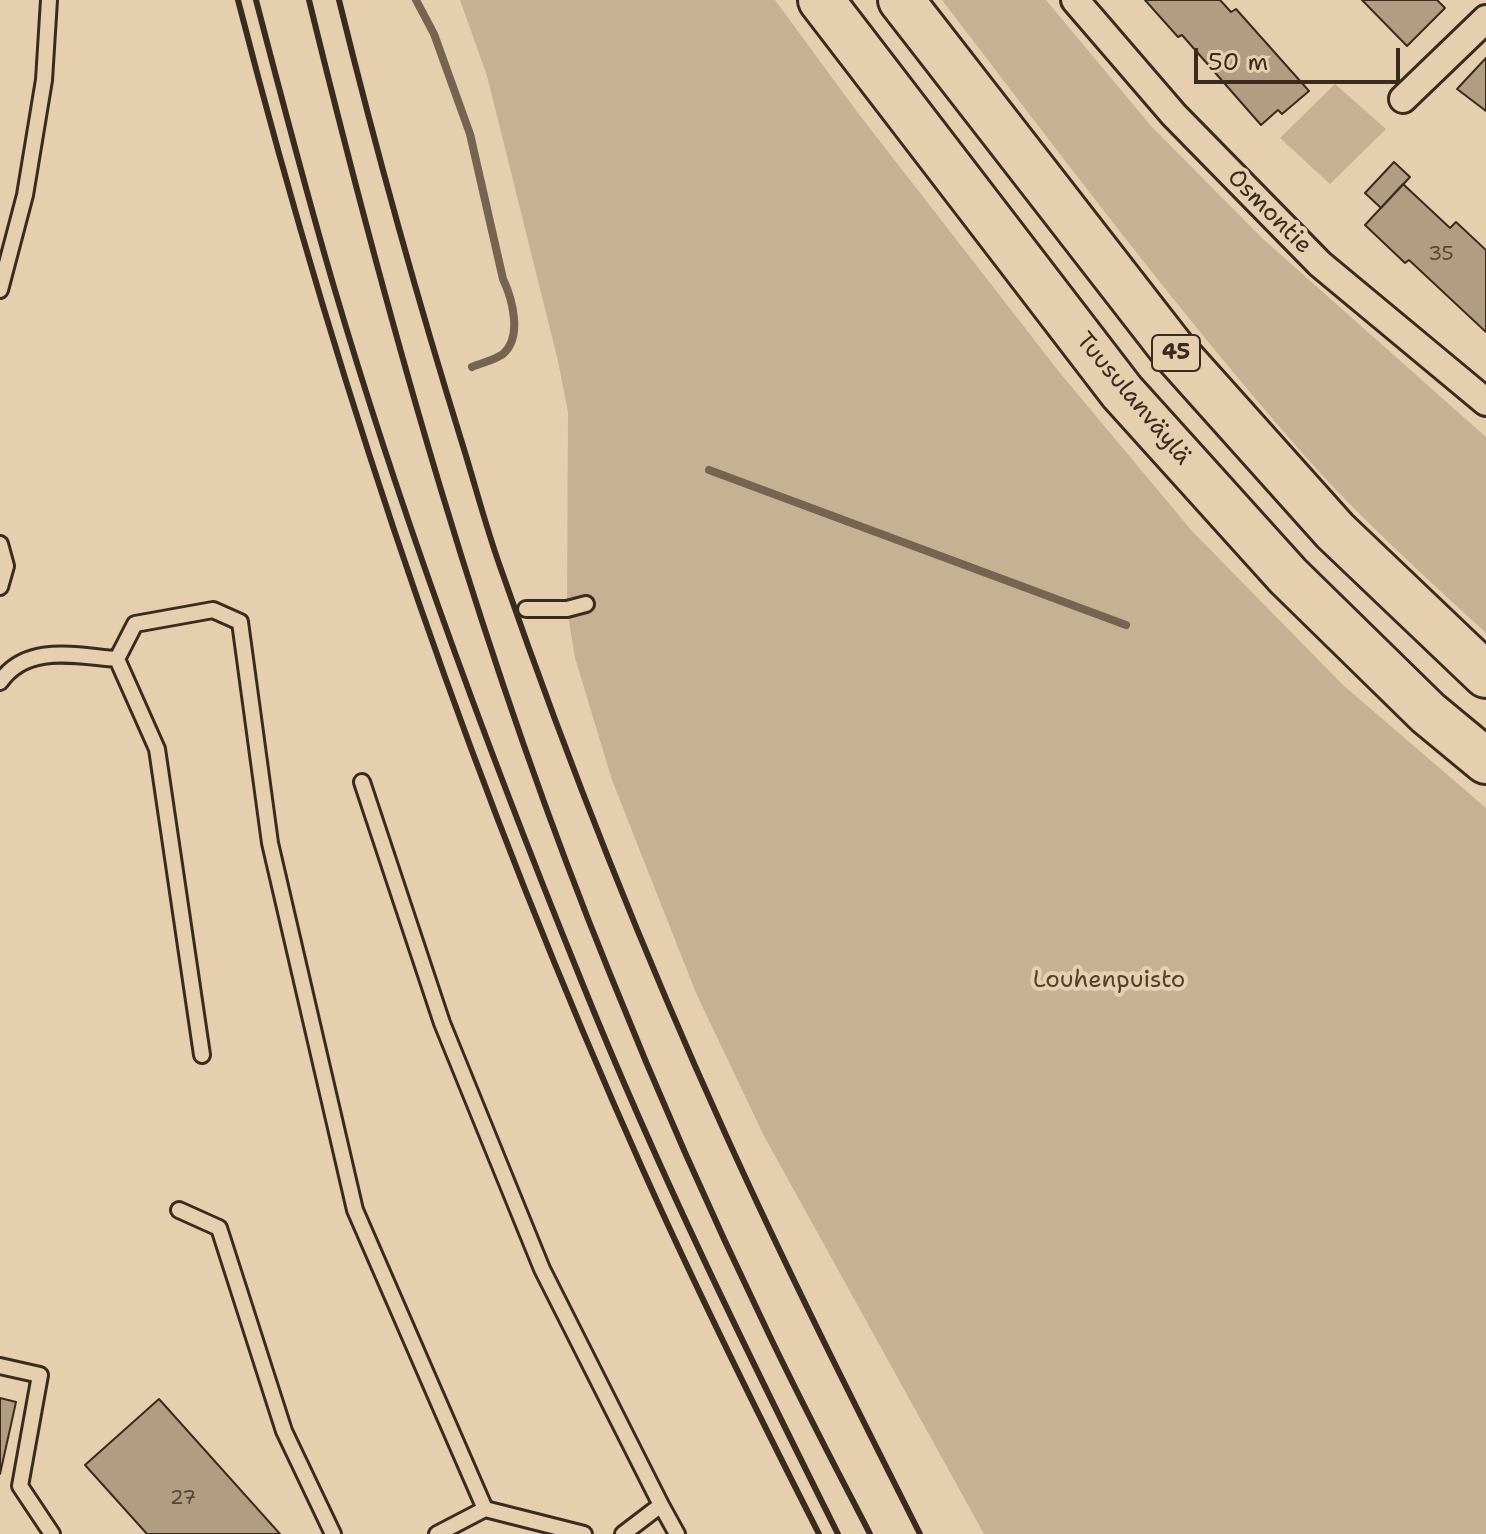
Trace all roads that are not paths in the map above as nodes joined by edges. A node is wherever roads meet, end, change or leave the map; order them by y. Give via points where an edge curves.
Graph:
1 (49, 0) edge
2 (821, 0) edge
3 (901, 0) edge
4 (1075, 0) edge
5 (1475, 0) edge
6 (1486, 12) edge
7 (1486, 19) edge
8 (1403, 99) dead end
9 (0, 290) edge
10 (1486, 402) edge
11 (0, 544) edge
12 (0, 587) edge
13 (586, 604) dead end
14 (526, 609) dead end
15 (117, 659) junction
16 (1486, 675) edge
17 (0, 682) edge
18 (1486, 761) edge
19 (362, 782) dead end
20 (202, 1055) dead end
21 (179, 1210) dead end
22 (0, 1366) edge
23 (661, 1505) junction
24 (485, 1509) junction
25 (52, 1534) edge
26 (333, 1534) edge
27 (437, 1534) edge
28 (584, 1534) edge
29 (623, 1534) edge
30 (677, 1534) edge

1 - 9 lane via 44,80 25,195
2 - 18 highway, Tuusulanväylä via 1122,392 1288,576 1428,713
3 - 16 highway, 45 via 1173,350 1335,531
4 - 10 street, Osmontie via 1174,115 1320,264
5 - 6 street
7 - 8 street
11 - 12 lane via 6,566
13 - 14 lane
15 - 17 lane via 25,659
15 - 20 lane via 157,749
15 - 24 lane via 135,624 213,610 240,622 270,843 355,1210
19 - 23 lane via 442,1023 542,1269
21 - 26 lane via 219,1228 284,1431
22 - 25 lane via 40,1375 20,1486
23 - 29 lane
23 - 30 lane
24 - 27 lane
24 - 28 lane

